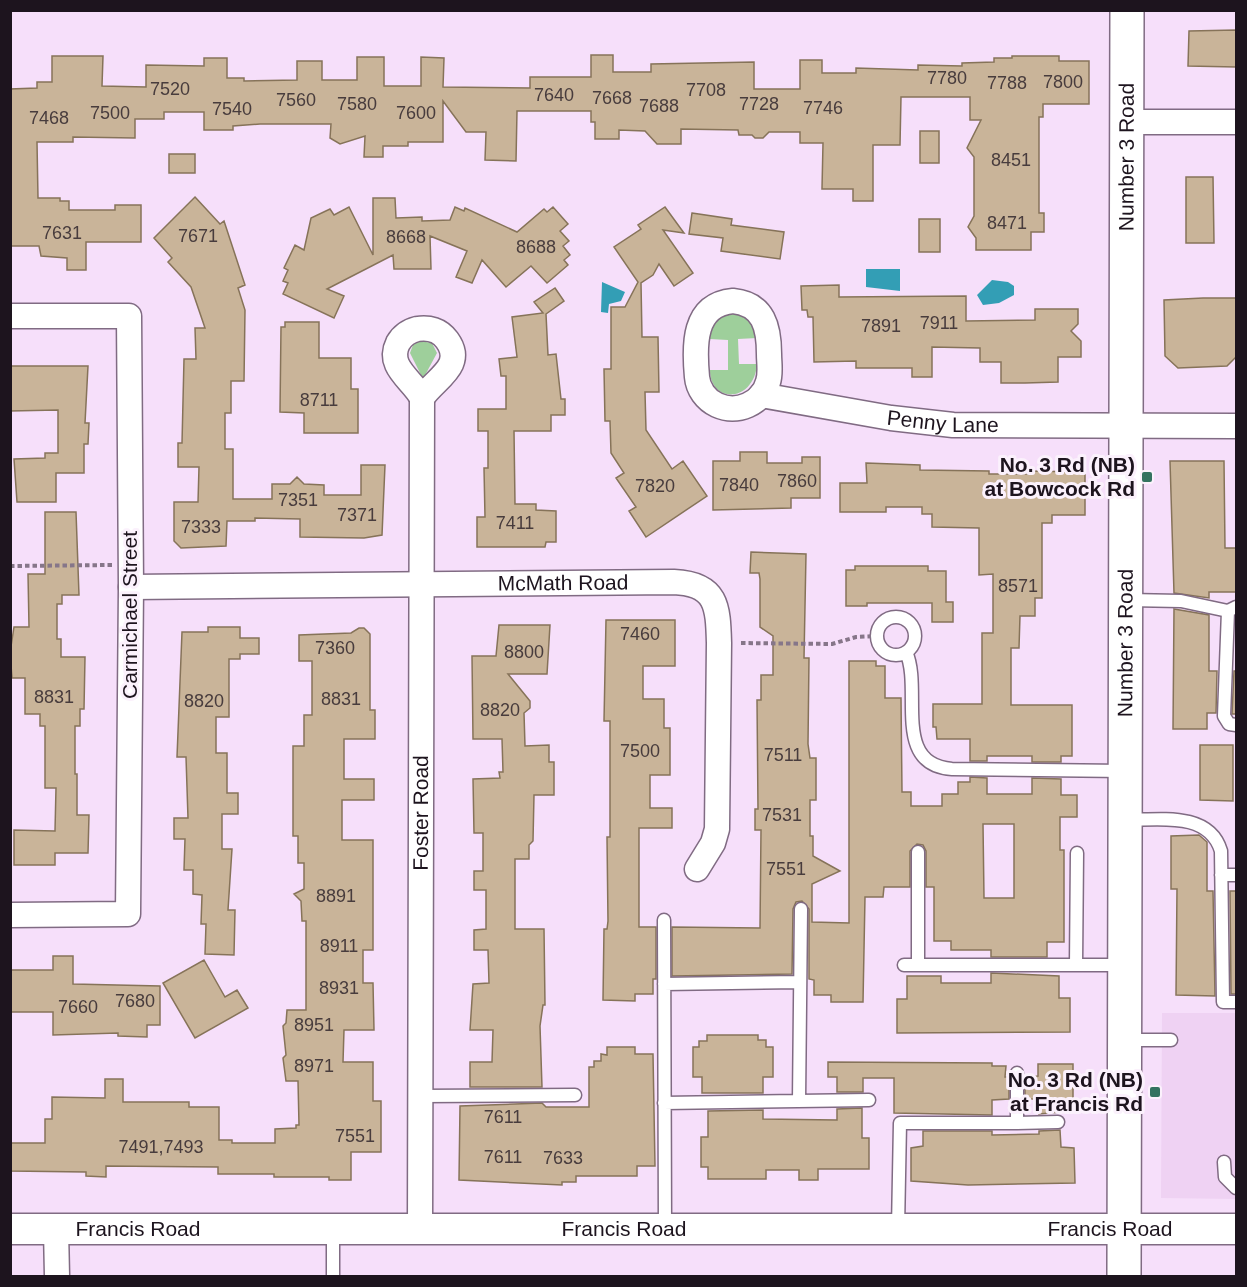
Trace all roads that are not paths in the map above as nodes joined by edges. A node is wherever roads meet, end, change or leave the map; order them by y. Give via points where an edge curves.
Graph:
1 (1127, 10) edge
2 (1126, 122) junction
3 (1236, 122) edge
4 (10, 316) edge
5 (761, 395) dead end
6 (422, 398) dead end
7 (1126, 424) junction
8 (1236, 426) edge
9 (131, 576) junction
10 (421, 586) junction
11 (1124, 600) junction
12 (1232, 609) edge
13 (906, 652) junction
14 (1236, 725) edge
15 (1125, 771) junction
16 (1125, 820) junction
17 (918, 852) dead end
18 (1077, 853) dead end
19 (697, 869) dead end
20 (1221, 874) junction
21 (1236, 875) edge
22 (801, 909) dead end
23 (10, 915) edge
24 (664, 920) dead end
25 (904, 965) dead end
26 (918, 965) junction
27 (1076, 965) junction
28 (1126, 965) junction
29 (801, 982) junction
30 (664, 984) junction
31 (1236, 1002) edge
32 (1125, 1040) junction
33 (1171, 1040) dead end
34 (1017, 1073) dead end
35 (575, 1095) dead end
36 (420, 1096) junction
37 (869, 1100) dead end
38 (799, 1101) junction
39 (664, 1103) junction
40 (1058, 1122) dead end
41 (1017, 1123) junction
42 (1224, 1162) dead end
43 (1236, 1188) edge
44 (898, 1228) junction
45 (1124, 1228) junction
46 (10, 1229) edge
47 (56, 1229) junction
48 (333, 1229) junction
49 (420, 1229) junction
50 (665, 1229) junction
51 (1236, 1229) edge
52 (57, 1276) edge
53 (333, 1276) edge
54 (1124, 1276) edge

1 - 2 main road, Number 3 Road
2 - 3 street
2 - 7 main road, Number 3 Road
4 - 9 street, Carmichael Street via 129,316
5 - 7 street, Penny Lane via 953,425
6 - 10 street, Foster Road
7 - 8 street, Penny Lane
7 - 11 main road, Number 3 Road
9 - 10 street, McMath Road
9 - 23 street, Carmichael Street via 128,914
10 - 19 street, McMath Road via 688,583 714,600 719,643 717,829
10 - 36 street, Foster Road
11 - 12 lane via 1181,601
11 - 15 main road, Number 3 Road
12 - 14 lane via 1224,716 1229,724
13 - 13 lane via 915,636 913,627 898,617 886,619 879,625 878,645 886,653
13 - 15 lane via 912,674 913,738 933,765 952,769
15 - 16 main road, Number 3 Road
16 - 20 lane via 1185,820 1209,829 1221,851
16 - 28 main road, Number 3 Road
17 - 26 lane
18 - 27 lane
20 - 21 lane
20 - 31 lane via 1223,1002
22 - 29 lane
24 - 30 lane
25 - 26 lane
26 - 27 lane
27 - 28 lane
28 - 32 main road, Number 3 Road
29 - 30 lane
29 - 38 lane
30 - 39 lane
32 - 33 lane
32 - 45 main road, Number 3 Road
34 - 41 lane
35 - 36 lane
36 - 49 street, Foster Road
37 - 38 lane
38 - 39 lane
39 - 50 lane
40 - 41 lane
41 - 44 lane via 900,1123
42 - 43 lane via 1225,1177
44 - 45 street, Francis Road
44 - 50 street, Francis Road
45 - 51 street, Francis Road
45 - 54 main road, Number 3 Road
46 - 47 street, Francis Road
47 - 48 street, Francis Road
47 - 52 street
48 - 49 street, Francis Road
48 - 53 lane
49 - 50 street, Francis Road

